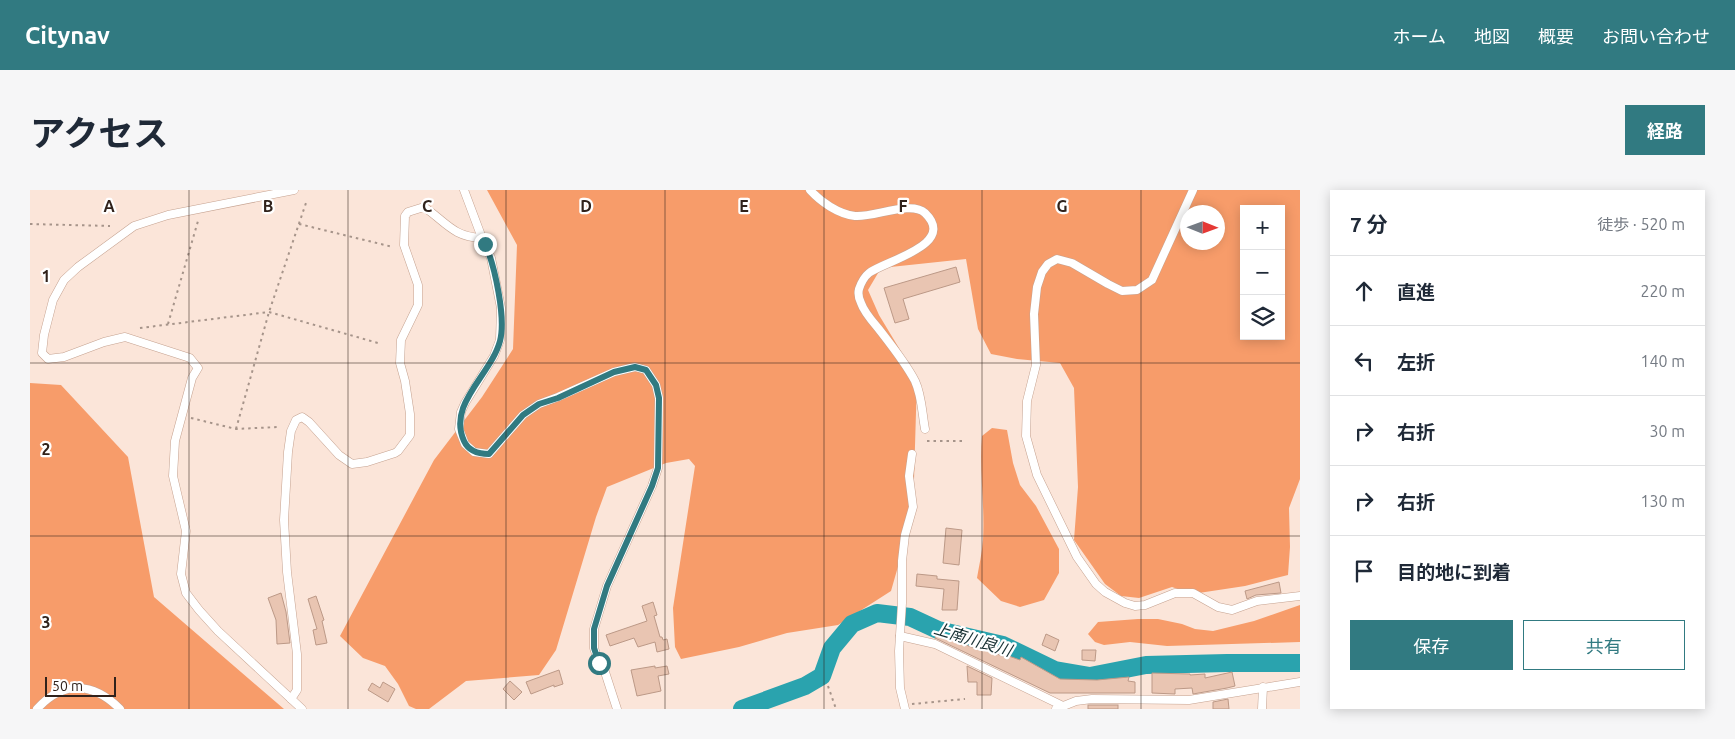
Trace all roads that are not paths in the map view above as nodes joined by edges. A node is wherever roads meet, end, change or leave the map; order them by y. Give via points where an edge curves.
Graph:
1 (294, 190) edge
2 (464, 190) edge
3 (810, 190) edge
4 (1193, 190) edge
5 (482, 238) junction
6 (925, 429) dead end
7 (912, 454) dead end
8 (1300, 596) edge
9 (900, 636) junction
10 (1300, 682) edge
11 (1263, 687) junction
12 (291, 699) junction
13 (1138, 699) junction
14 (904, 707) edge
15 (1060, 707) edge
16 (37, 709) edge
17 (120, 709) edge
18 (302, 709) edge
19 (617, 709) edge
20 (1137, 709) edge
21 (1262, 709) edge

1 - 12 street via 168,215 134,226 64,280 53,300 42,353 48,359 64,357 125,336 190,358 198,368 192,378 176,441 174,476 186,531 181,574 186,593 218,631
2 - 5 street
3 - 6 street via 840,212 855,216 916,208 929,217 932,226 929,239 911,254 868,273 858,294 861,305 915,381
4 - 8 street via 1152,280 1137,290 1122,291 1072,263 1058,259 1042,272 1034,314 1036,366 1027,401 1026,436 1038,475 1077,557 1105,592 1134,606 1175,593 1193,593 1218,607 1232,610 1257,601
5 - 12 street via 455,232 424,206 405,216 404,245 418,285 418,305 401,340 400,362 410,414 410,435 398,451 352,464 302,417 296,420 291,431 284,520 297,654 296,690
5 - 19 street via 491,258 498,291 500,340 461,412 459,429 465,444 474,452 489,454 523,415 539,404 614,372 635,367 646,370 656,385 659,398 658,468 607,586 594,629 594,648
7 - 9 street via 909,476 912,507 902,562
9 - 14 street
9 - 15 street via 935,644
10 - 11 street
11 - 13 street via 1189,700
11 - 21 street
12 - 18 street
13 - 15 street via 1092,699
13 - 20 street
16 - 17 street via 64,688 89,689 109,698

